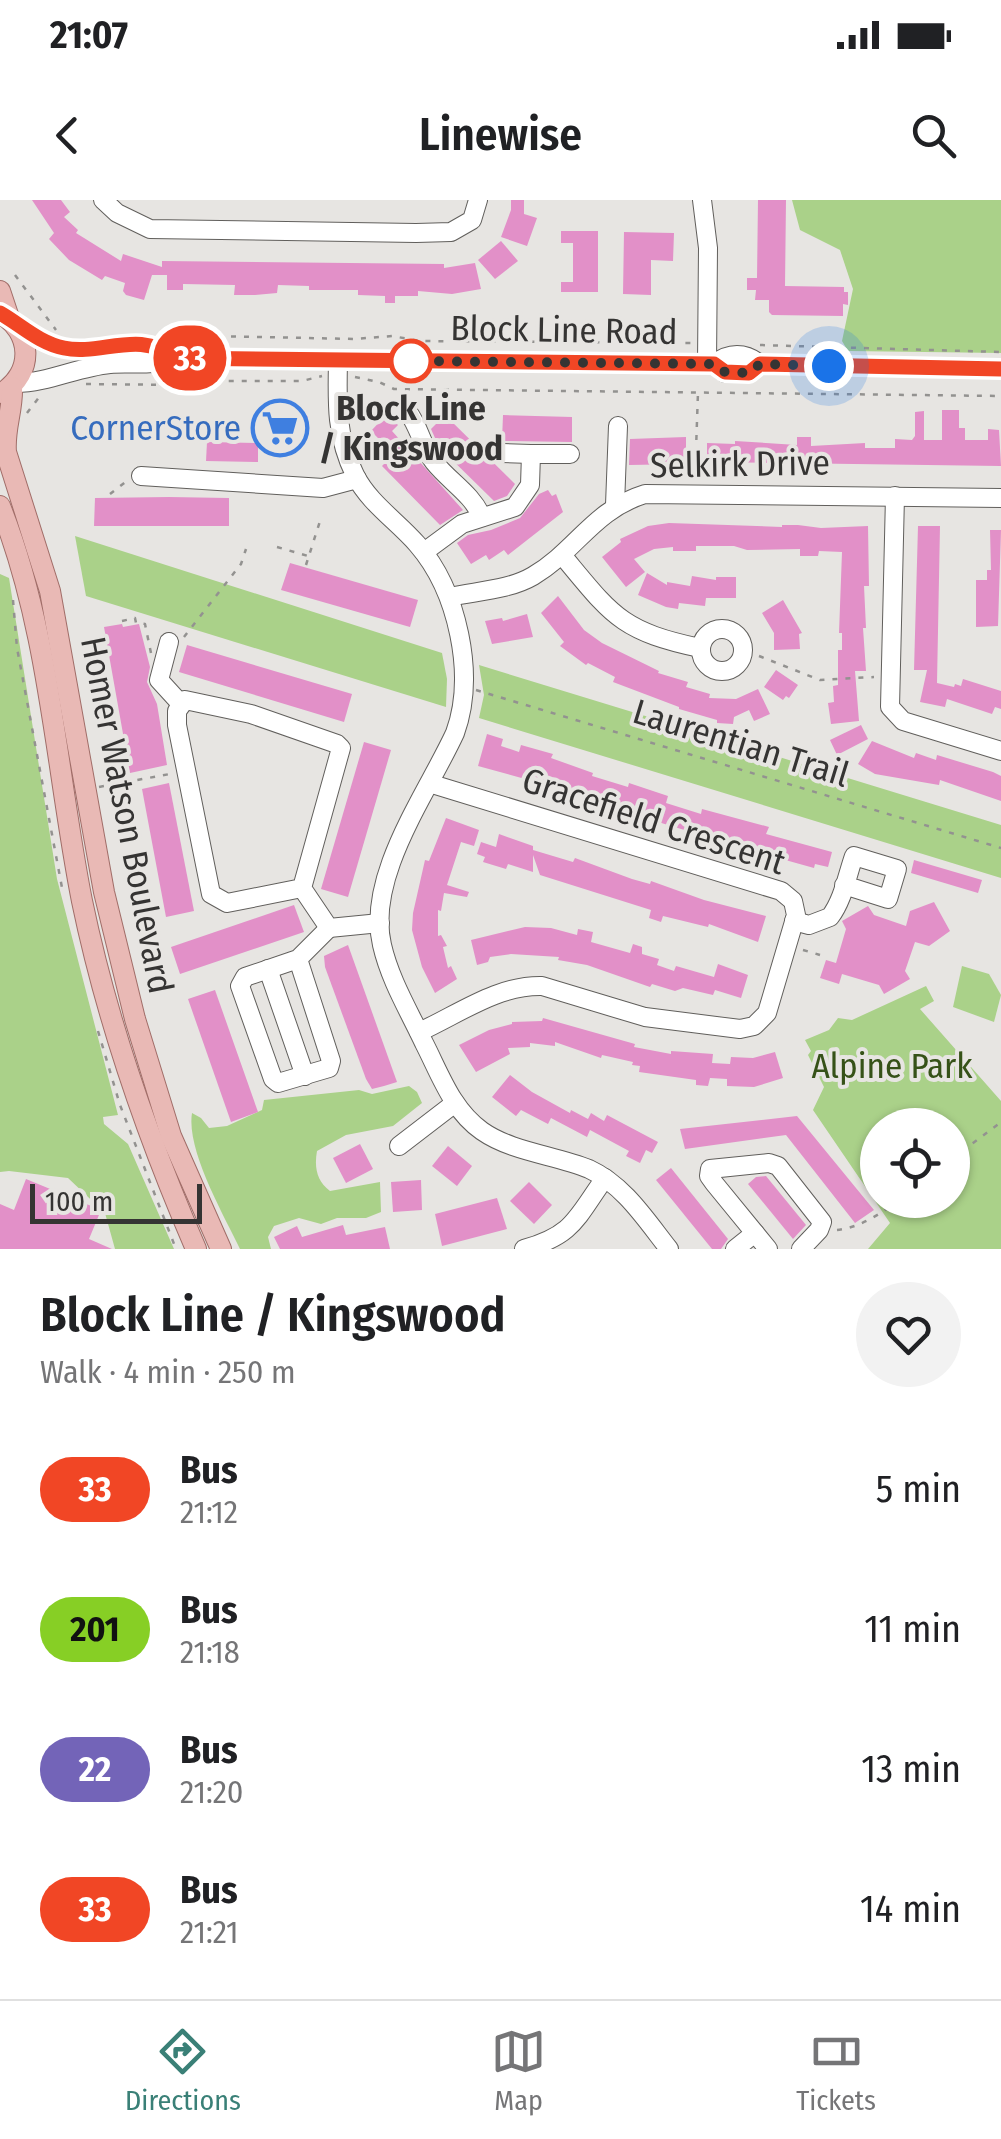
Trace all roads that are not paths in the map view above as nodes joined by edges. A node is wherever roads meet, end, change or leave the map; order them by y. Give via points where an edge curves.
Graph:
1 (103, 200) edge
2 (478, 200) edge
3 (702, 200) edge
4 (7, 283) edge
5 (9, 320) edge
6 (173, 358) junction
7 (338, 362) junction
8 (711, 364) junction
9 (1001, 370) edge
10 (9, 388) edge
11 (408, 412) dead end
12 (618, 426) dead end
13 (502, 453) dead end
14 (531, 454) junction
15 (570, 454) dead end
16 (141, 476) road end
17 (357, 479) junction
18 (894, 496) junction
19 (1001, 498) edge
20 (615, 505) junction
21 (0, 506) edge
22 (482, 517) junction
23 (424, 552) junction
24 (562, 555) junction
25 (450, 597) junction
26 (170, 642) road end
27 (700, 648) dead end
28 (180, 703) junction
29 (1001, 750) edge
30 (432, 784) junction
31 (844, 885) dead end
32 (302, 888) junction
33 (794, 921) junction
34 (380, 923) junction
35 (329, 928) junction
36 (298, 959) junction
37 (268, 969) junction
38 (419, 1032) junction
39 (306, 1076) junction
40 (454, 1103) junction
41 (399, 1146) dead end
42 (605, 1178) junction
43 (755, 1233) junction
44 (196, 1249) edge
45 (221, 1249) edge
46 (524, 1249) edge
47 (669, 1249) edge
48 (735, 1249) edge
49 (768, 1249) edge
50 (801, 1249) edge

1 - 2 street via 150,229 416,233 451,232 472,220
3 - 8 street
4 - 5 main road
5 - 6 street, Block Line Road via 68,349 160,346
5 - 10 main road, Homer Watson Boulevard via 26,362
6 - 7 street, Block Line Road
6 - 10 street, Block Line Road via 156,365 112,364
7 - 8 street, Block Line Road
7 - 17 street via 338,428
8 - 9 street, Block Line Road via 749,373 760,364
10 - 45 main road, Homer Watson Boulevard via 6,452 50,591 104,892 135,1019 171,1136
11 - 22 street via 434,462
12 - 20 street
13 - 14 street
14 - 15 street
14 - 22 street via 530,485 514,507
16 - 17 street via 322,488
17 - 23 street
18 - 19 street, Selkirk Drive
18 - 20 street, Selkirk Drive via 665,493
18 - 29 street via 890,707 903,720
20 - 24 street, Selkirk Drive
21 - 44 main road, Homer Watson Boulevard via 34,618 82,902 114,1033 153,1150
22 - 23 street
23 - 25 street
24 - 25 street, Selkirk Drive via 530,577
24 - 27 street via 614,616 647,634
25 - 30 street via 465,689 455,734
26 - 28 street via 159,680
28 - 32 street via 177,725 214,898 226,903
28 - 32 street via 192,699 244,712 342,748
30 - 33 street, Gracefield Crescent via 780,891 793,901
30 - 34 street via 393,858
31 - 33 street via 830,917 809,925
32 - 35 street
33 - 38 street, Gracefield Crescent via 767,1013 754,1026 644,1017 524,986
34 - 35 street
34 - 38 street via 392,978
35 - 36 street
36 - 37 street
36 - 39 street via 331,1061
37 - 39 street
37 - 39 street via 245,977 240,986 260,1043 275,1083
38 - 40 street
40 - 41 street
40 - 42 street via 484,1133
42 - 46 street via 570,1229
42 - 47 street
43 - 48 street
43 - 49 street
43 - 50 street via 709,1176 712,1168 778,1166 821,1218

